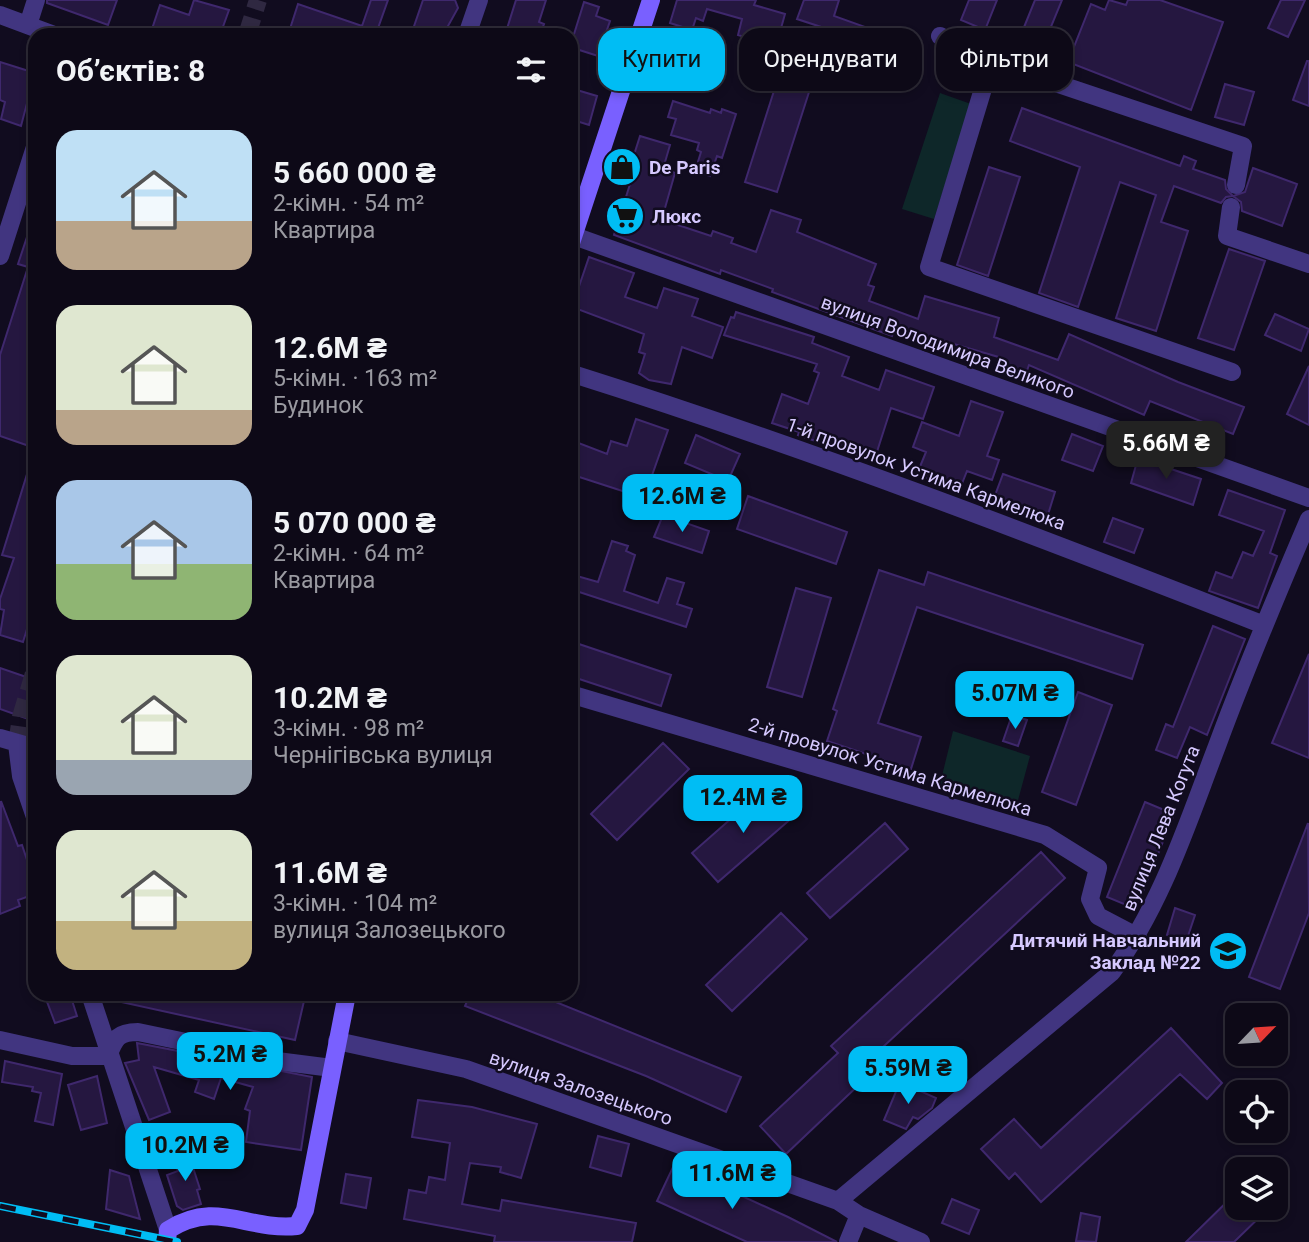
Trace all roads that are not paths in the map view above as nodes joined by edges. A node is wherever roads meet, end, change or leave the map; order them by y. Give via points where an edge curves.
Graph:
1 (36, 0) edge
2 (479, 0) edge
3 (651, 0) edge
4 (0, 15) edge
5 (28, 24) junction
6 (37, 28) edge
7 (469, 28) edge
8 (1073, 88) edge
9 (983, 91) edge
10 (28, 169) edge
11 (1236, 184) dead end
12 (578, 205) edge
13 (1231, 207) dead end
14 (578, 243) edge
15 (0, 256) edge
16 (1309, 264) edge
17 (1232, 372) dead end
18 (578, 375) edge
19 (1309, 498) edge
20 (1309, 519) edge
21 (1264, 625) junction
22 (578, 696) edge
23 (17, 743) tunnel mouth
24 (28, 796) edge
25 (1138, 937) junction
26 (92, 1001) edge
27 (346, 1001) edge
28 (0, 1040) edge
29 (337, 1041) junction
30 (108, 1056) junction
31 (332, 1068) junction
32 (838, 1201) junction
33 (859, 1215) junction
34 (168, 1236) edge
35 (848, 1242) edge
36 (921, 1242) edge

1 - 5 street
2 - 7 street
3 - 12 street
4 - 5 street
5 - 6 street
8 - 11 street via 1243,146
9 - 17 street via 929,267
10 - 15 street
13 - 16 street via 1227,236
14 - 19 street, вулиця Володимира Великого
18 - 21 street, 1-й провулок Устима Кармелюка via 963,508
20 - 21 street, вулиця Лева Когута
21 - 25 street, вулиця Лева Когута via 1174,858
22 - 25 street, 2-й провулок Устима Кармелюка via 1045,835 1098,868 1090,900 1098,916
23 - 24 street
25 - 32 street, вулиця Лева Когута via 1112,972
26 - 30 street
27 - 29 street
28 - 30 street via 72,1056
29 - 31 street
29 - 32 street, вулиця Залозецького via 466,1069
30 - 31 street via 115,1038 124,1032 138,1032
30 - 34 street
31 - 34 street via 298,1226 278,1228 212,1214 185,1219
32 - 33 street, вулиця Залозецького
33 - 35 street
33 - 36 street, вулиця Залозецького

